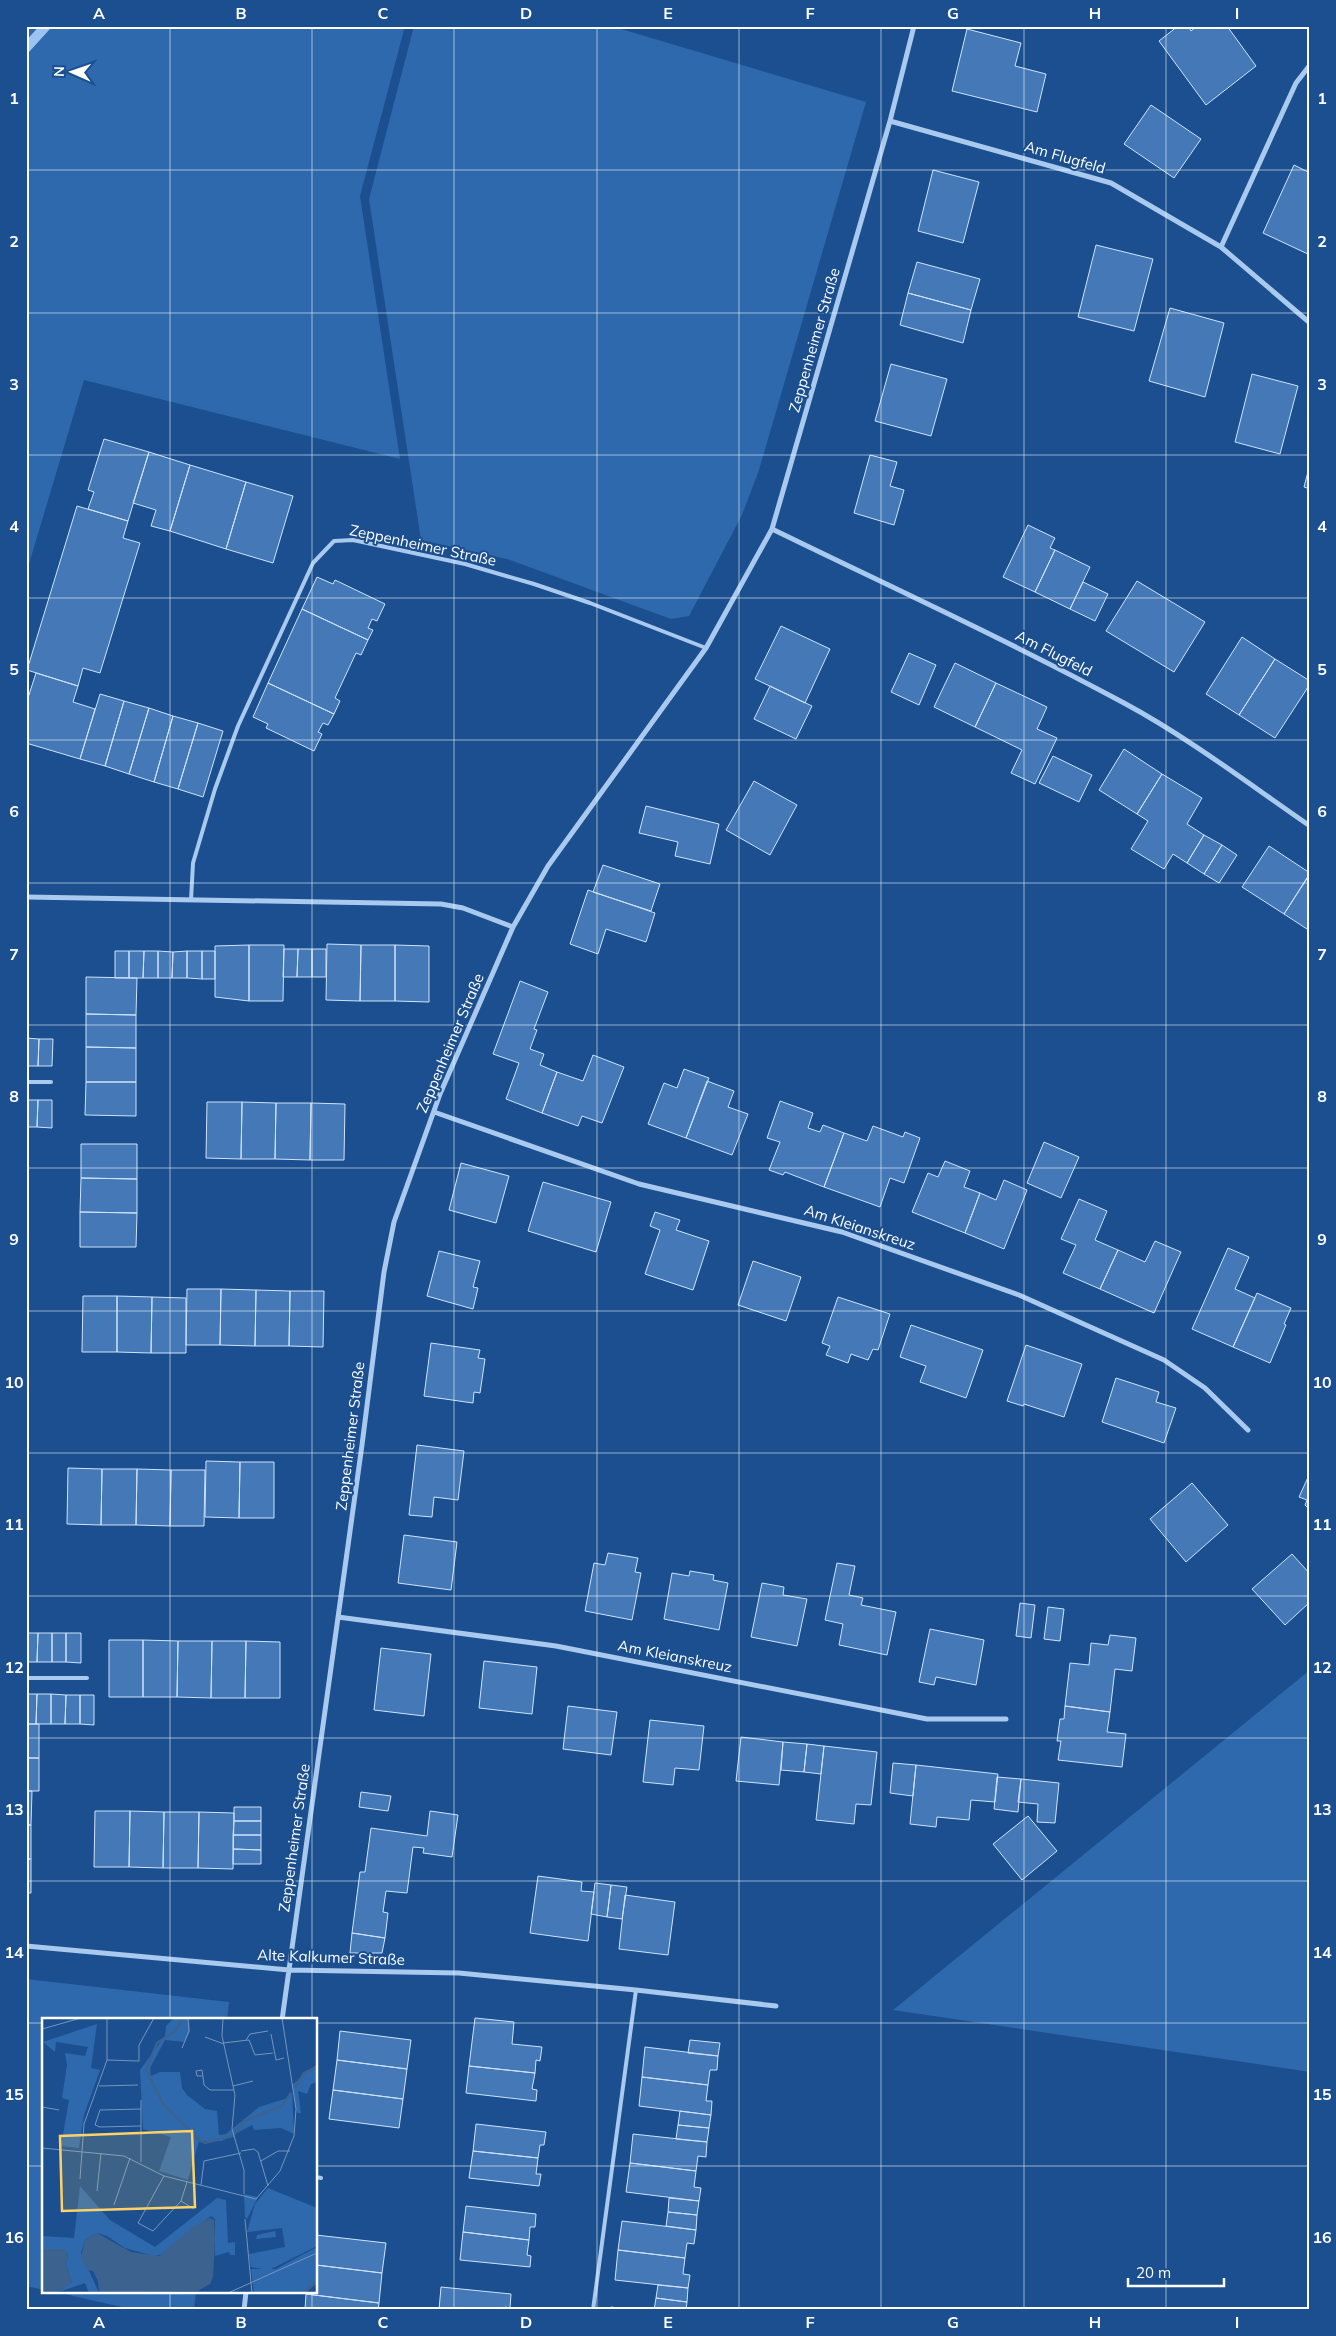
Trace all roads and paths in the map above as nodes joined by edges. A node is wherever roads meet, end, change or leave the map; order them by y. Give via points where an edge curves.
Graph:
1 (914, 26) edge
2 (1310, 65) edge
3 (890, 120) junction
4 (1220, 247) junction
5 (1310, 323) edge
6 (772, 529) junction
7 (706, 648) junction
8 (1310, 826) edge
9 (26, 897) edge
10 (191, 900) junction
11 (513, 927) junction
12 (26, 1082) edge
13 (50, 1082) dead end
14 (434, 1112) junction
15 (1248, 1430) dead end
16 (338, 1617) junction
17 (26, 1678) edge
18 (87, 1678) dead end
19 (1006, 1719) dead end
20 (26, 1946) edge
21 (289, 1970) junction
22 (636, 1990) junction
23 (776, 2006) dead end
24 (282, 2018) edge
25 (246, 2294) edge
26 (244, 2310) edge
27 (592, 2310) edge

1 - 3 street, Zeppenheimer Straße
2 - 4 street via 1296,83
3 - 4 street, Am Flugfeld via 1111,183
3 - 6 street, Zeppenheimer Straße
4 - 5 street, Am Flugfeld
6 - 7 street, Zeppenheimer Straße
6 - 8 street, Am Flugfeld via 1124,703
7 - 10 lane, Zeppenheimer Straße via 590,602 465,564 352,540 334,540 313,563 238,726 193,864
7 - 11 street, Zeppenheimer Straße via 548,866
9 - 10 street
10 - 11 street via 441,904 463,908
11 - 14 street, Zeppenheimer Straße
12 - 13 lane
14 - 15 street, Am Kleianskreuz via 627,1180 842,1232 1020,1295 1164,1360 1206,1388
14 - 16 street, Zeppenheimer Straße via 394,1222 384,1272
16 - 19 street, Am Kleianskreuz via 556,1646 927,1718
16 - 21 street, Zeppenheimer Straße
17 - 18 lane
20 - 21 street, Alte Kalkumer Straße
21 - 22 street, Alte Kalkumer Straße via 459,1973
21 - 24 street, Zeppenheimer Straße
22 - 23 street, Alte Kalkumer Straße
22 - 27 lane
25 - 26 street

